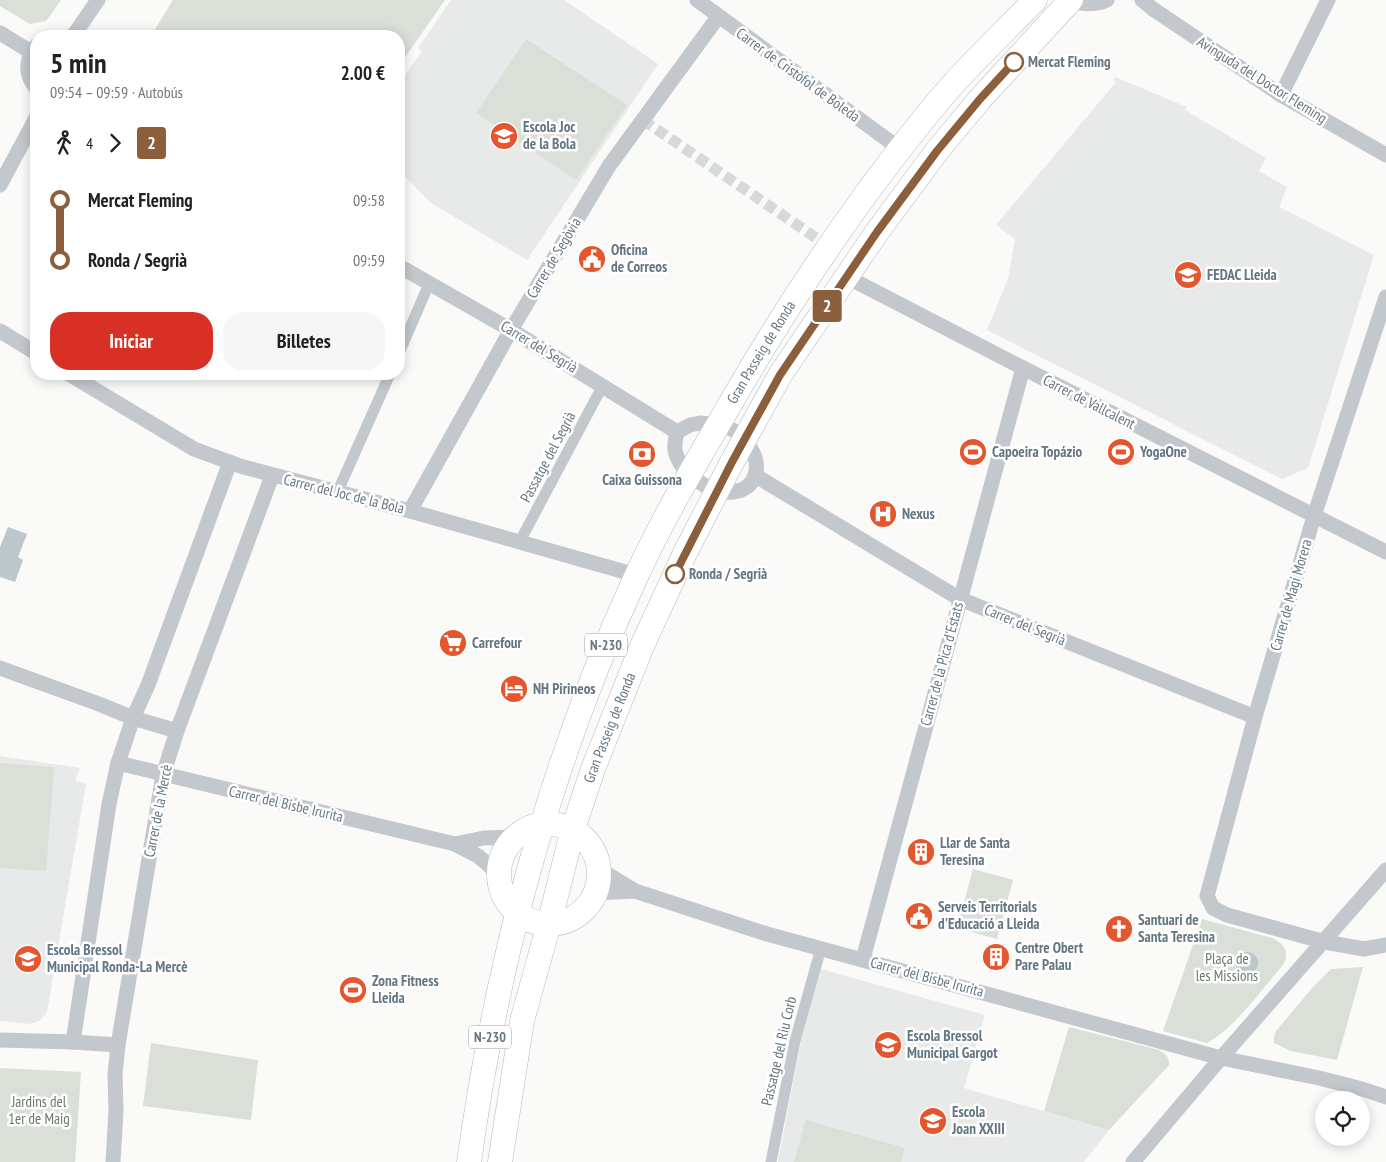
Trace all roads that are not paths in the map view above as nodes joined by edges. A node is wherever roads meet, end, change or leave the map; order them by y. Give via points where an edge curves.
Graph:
1 (98, 0) edge
2 (697, 0) edge
3 (1035, 0) edge
4 (1070, 0) edge
5 (1107, 0) edge
6 (1142, 0) edge
7 (1328, 0) edge
8 (718, 17) junction
9 (77, 30) edge
10 (0, 33) edge
11 (30, 47) edge
12 (30, 60) edge
13 (30, 79) edge
14 (1280, 95) junction
15 (30, 129) edge
16 (900, 149) junction
17 (1386, 155) edge
18 (0, 184) edge
19 (405, 270) edge
20 (847, 277) junction
21 (429, 284) junction
22 (1386, 297) edge
23 (1383, 318) edge
24 (510, 330) junction
25 (0, 331) edge
26 (405, 339) edge
27 (30, 349) edge
28 (1023, 368) junction
29 (79, 380) edge
30 (387, 380) edge
31 (603, 385) junction
32 (719, 424) junction
33 (677, 432) junction
34 (745, 439) junction
35 (230, 462) junction
36 (690, 474) junction
37 (272, 476) junction
38 (756, 476) junction
39 (717, 490) junction
40 (337, 493) junction
41 (410, 511) junction
42 (1314, 516) junction
43 (519, 543) junction
44 (1386, 552) edge
45 (636, 575) junction
46 (960, 599) junction
47 (0, 668) edge
48 (1255, 716) junction
49 (133, 718) junction
50 (177, 732) junction
51 (118, 763) junction
52 (163, 775) junction
53 (543, 824) junction
54 (573, 830) junction
55 (514, 837) junction
56 (455, 844) junction
57 (599, 869) junction
58 (1386, 870) edge
59 (499, 874) junction
60 (635, 891) junction
61 (595, 893) junction
62 (517, 912) junction
63 (550, 924) junction
64 (1325, 942) junction
65 (1386, 945) edge
66 (821, 948) junction
67 (863, 959) junction
68 (0, 1040) edge
69 (73, 1042) junction
70 (118, 1045) junction
71 (1221, 1058) junction
72 (1386, 1097) edge
73 (112, 1162) edge
74 (468, 1162) edge
75 (500, 1162) edge
76 (771, 1162) edge
77 (1133, 1162) edge

1 - 9 street
2 - 8 street, Carrer de Cristòfol de Boleda
3 - 16 main road, Gran Passeig de Ronda / N-230 via 949,89
4 - 5 street via 1086,4
4 - 20 main road, Gran Passeig de Ronda / N-230 via 937,151
6 - 14 street, Avinguda del Doctor Fleming
7 - 14 street
8 - 16 street, Carrer de Cristòfol de Boleda
8 - 24 street, Carrer de Segòvia via 609,166
10 - 11 street
12 - 13 street via 27,69
14 - 17 street, Avinguda del Doctor Fleming
15 - 18 street
16 - 32 main road, Gran Passeig de Ronda / N-230 via 828,246
19 - 21 street, Carrer del Segrià
20 - 28 street, Carrer de Vallcalent
20 - 34 main road, Gran Passeig de Ronda / N-230 via 780,375
21 - 24 street, Carrer del Segrià
21 - 26 street
22 - 23 street, Carrer de Magí Morera
23 - 42 street, Carrer de Magí Morera
24 - 31 street, Carrer del Segrià
24 - 41 street, Carrer de Segòvia
25 - 27 street
28 - 42 street, Carrer de Vallcalent
28 - 46 street, Carrer de la Pica d'Estats
29 - 35 street, Carrer del Joc de la Bola via 194,449
30 - 40 street
31 - 33 street, Carrer del Segrià
31 - 43 street, Passatge del Segrià
32 - 33 street via 700,423
32 - 34 street via 734,429
32 - 36 main road, Gran Passeig de Ronda / N-230
33 - 36 street via 674,442 677,456
34 - 38 street via 757,465
34 - 39 main road, Gran Passeig de Ronda / N-230
35 - 37 street, Carrer del Joc de la Bola
35 - 49 street
36 - 39 street via 701,484
36 - 45 main road, Gran Passeig de Ronda / N-230
37 - 40 street, Carrer del Joc de la Bola
37 - 50 street, Carrer de la Mercè
38 - 39 street via 747,487 733,492
38 - 46 street, Carrer del Segrià
39 - 54 main road, Gran Passeig de Ronda / N-230 via 642,646 593,769
40 - 41 street, Carrer del Joc de la Bola
41 - 43 street, Carrer del Joc de la Bola
42 - 44 street, Carrer de Vallcalent
42 - 48 street, Carrer de Magí Morera
43 - 45 street, Carrer del Joc de la Bola
45 - 53 main road, Gran Passeig de Ronda / N-230 via 608,638 560,765
46 - 48 street, Carrer del Segrià
46 - 67 street, Carrer de la Pica d'Estats
47 - 49 street
48 - 64 street, Carrer de Magí Morera via 1207,896 1218,912
49 - 50 street
49 - 51 street
50 - 52 street, Carrer de la Mercè
51 - 52 street, Carrer del Bisbe Irurita
51 - 69 street
52 - 56 street, Carrer del Bisbe Irurita
52 - 70 street, Carrer de la Mercè
53 - 54 main road via 556,824
53 - 55 main road via 527,828
53 - 62 main road, Gran Passeig de Ronda / N-230
54 - 57 main road via 590,844
54 - 63 main road, Gran Passeig de Ronda / N-230
55 - 56 street, Carrer del Bisbe Irurita via 484,838
55 - 59 main road via 504,850
56 - 59 street, Carrer del Bisbe Irurita via 478,856
57 - 60 street, Carrer del Bisbe Irurita
57 - 61 main road
58 - 64 street
59 - 62 main road via 506,899
60 - 61 street, Carrer del Bisbe Irurita
60 - 66 street, Carrer del Bisbe Irurita via 766,934
61 - 63 main road via 578,914
62 - 63 main road via 527,919
62 - 74 main road, Gran Passeig de Ronda / N-230
63 - 75 main road, Gran Passeig de Ronda / N-230 via 522,1021
64 - 65 street via 1364,949
64 - 71 street
66 - 67 street, Carrer del Bisbe Irurita
66 - 76 street, Passatge del Riu Corb via 795,1041
67 - 71 street, Carrer del Bisbe Irurita
68 - 69 street
69 - 70 street
70 - 73 street, Carrer de la Mercè
71 - 72 street, Carrer del Bisbe Irurita via 1319,1078
71 - 77 street

